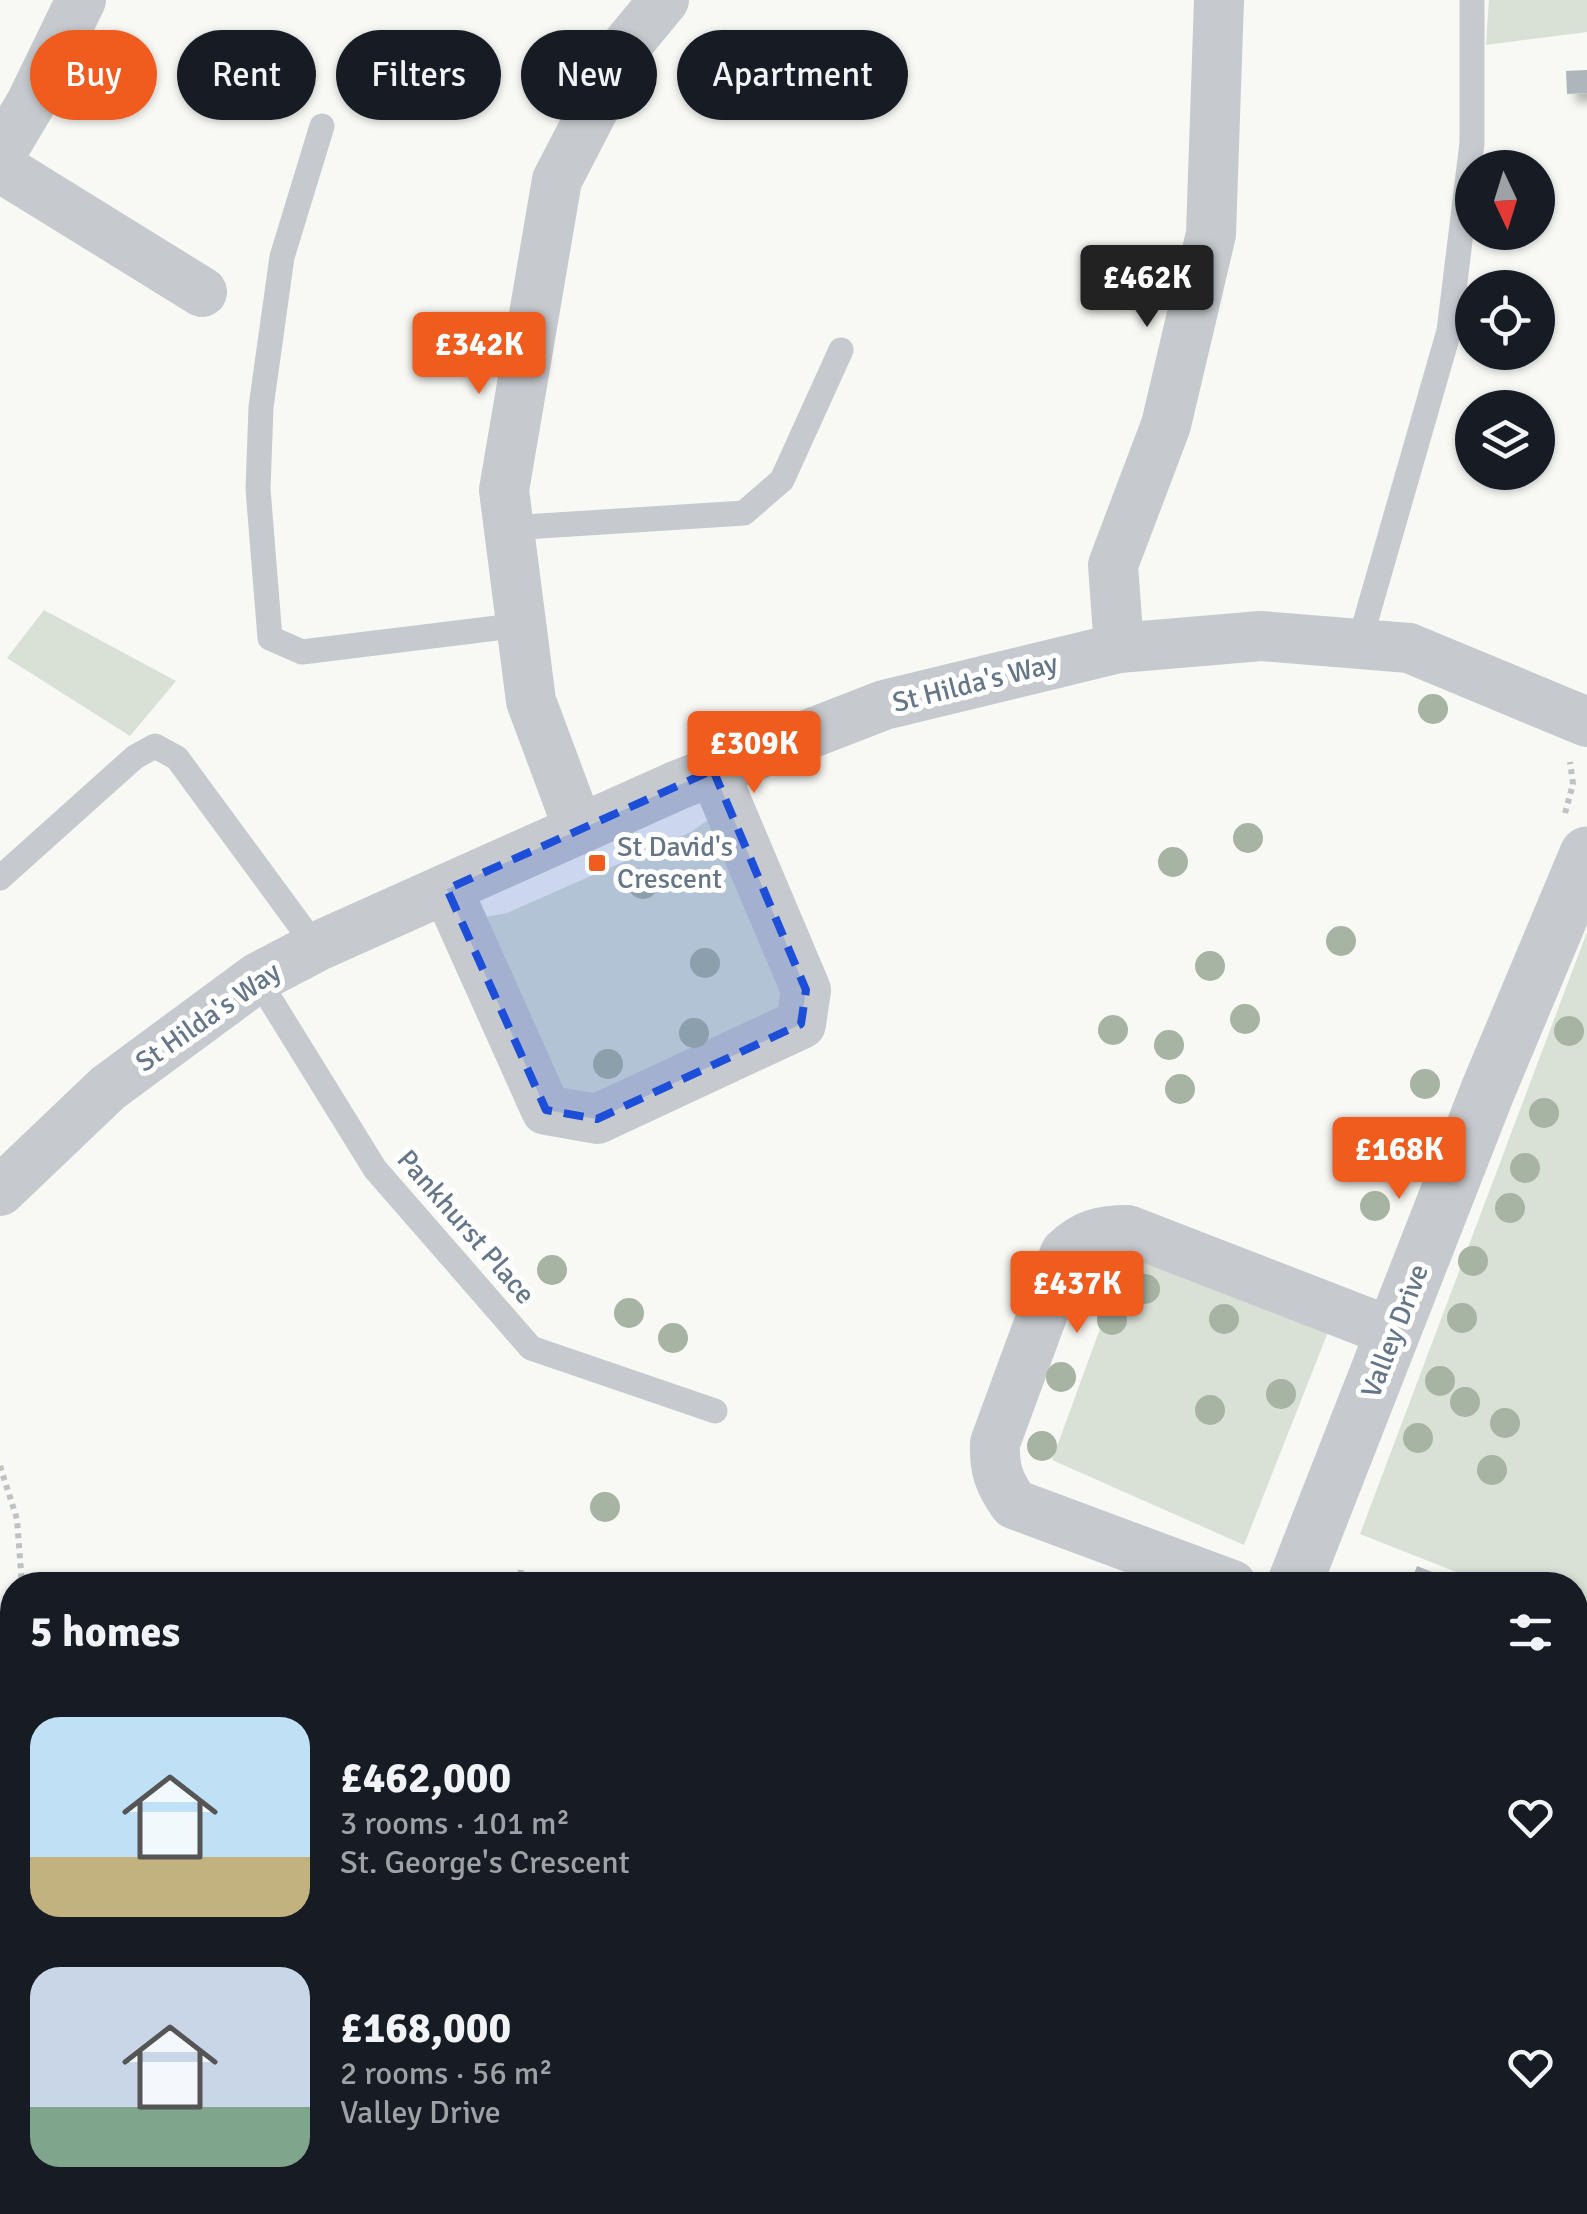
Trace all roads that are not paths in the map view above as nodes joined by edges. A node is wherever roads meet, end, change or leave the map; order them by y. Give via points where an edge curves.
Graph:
1 (81, 0) edge
2 (664, 0) edge
3 (1219, 0) edge
4 (1472, 0) edge
5 (322, 126) dead end
6 (0, 155) edge
7 (0, 167) edge
8 (202, 292) dead end
9 (841, 350) dead end
10 (508, 528) junction
11 (521, 625) junction
12 (1359, 644) junction
13 (1119, 648) junction
14 (1576, 738) edge
15 (713, 770) junction
16 (578, 830) junction
17 (1575, 835) edge
18 (0, 878) edge
19 (446, 889) junction
20 (316, 947) junction
21 (257, 978) junction
22 (0, 1190) edge
23 (1394, 1333) junction
24 (715, 1412) dead end
25 (1197, 1572) edge
26 (1299, 1572) edge

1 - 6 street
2 - 10 street via 628,45 556,180 504,490
3 - 13 street via 1210,234 1166,425 1113,565
4 - 12 lane via 1472,143 1450,331
5 - 11 lane via 282,257 261,408 258,490 270,638 302,652
7 - 8 street
9 - 10 lane via 782,480 744,513
10 - 11 street
11 - 16 street via 531,700
12 - 13 street, St Hilda's Way via 1261,636
12 - 14 street, St Hilda's Way via 1409,648
13 - 15 street, St Hilda's Way via 884,704
15 - 16 street, St Hilda's Way
15 - 19 street via 806,990 801,1024 597,1119 546,1110
16 - 19 street, St Hilda's Way
17 - 23 street, Valley Drive via 1488,1090
18 - 20 lane via 155,746 177,758
19 - 20 street, St Hilda's Way
20 - 21 street, St Hilda's Way
21 - 22 street, St Hilda's Way via 108,1088
21 - 24 lane, Pankhurst Place via 375,1169 532,1348
23 - 25 street via 1128,1230 1080,1238 1064,1253 995,1443 1000,1484 1014,1504
23 - 26 street, Valley Drive

